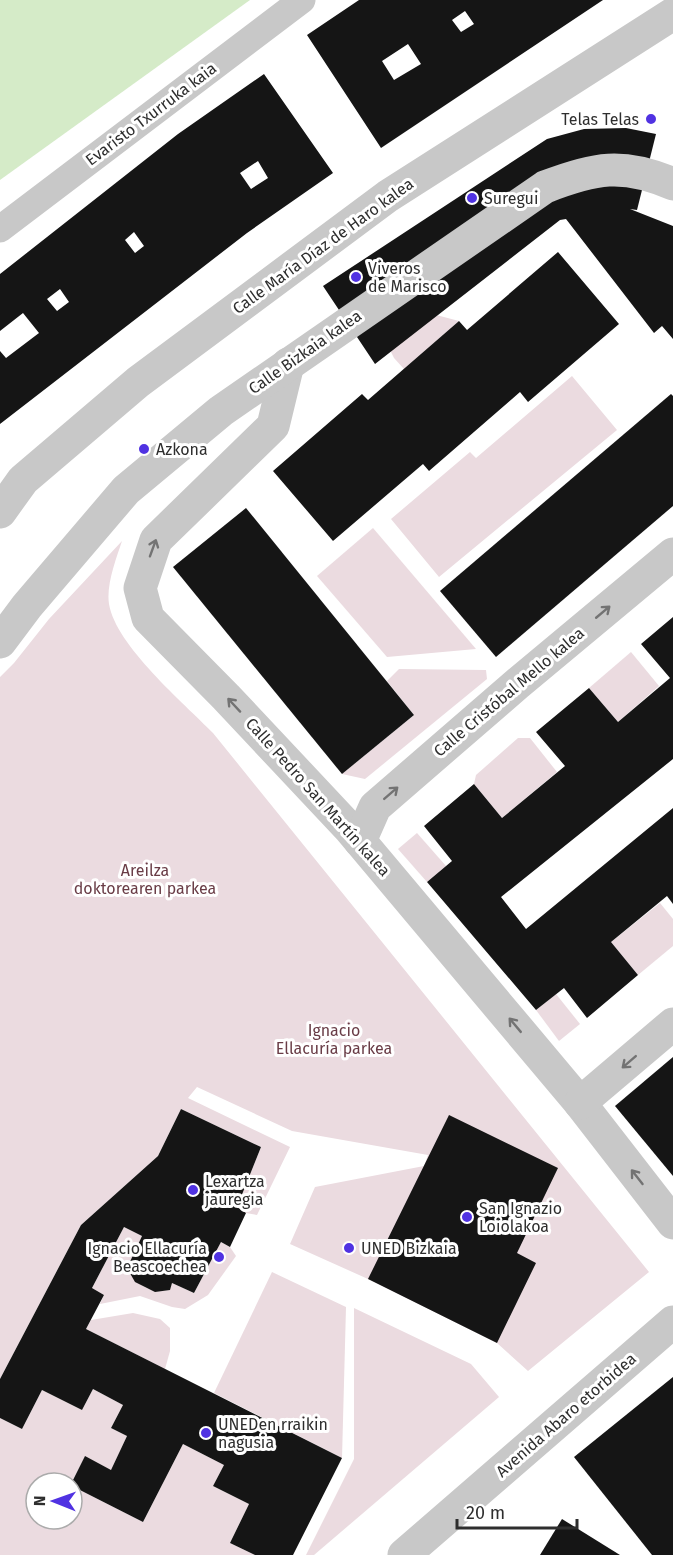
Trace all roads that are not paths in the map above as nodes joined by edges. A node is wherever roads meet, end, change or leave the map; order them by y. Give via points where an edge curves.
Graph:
1 (302, 0) edge
2 (673, 14) edge
3 (673, 184) edge
4 (0, 229) edge
5 (288, 364) junction
6 (0, 512) edge
7 (673, 554) edge
8 (0, 642) edge
9 (360, 841) junction
10 (673, 1024) edge
11 (580, 1103) junction
12 (673, 1223) edge
13 (673, 1322) edge
14 (404, 1555) edge

1 - 4 street, Evaristo Txurruka kaia
2 - 6 street, Calle María Díaz de Haro kalea via 388,196 138,382 23,480
3 - 5 street, Calle Bizkaia kalea via 648,173 614,170 589,171 545,187
5 - 8 street, Calle Bizkaia kalea via 221,411 126,490
9 -> 5 street, Calle Pedro San Martín kalea via 148,618 140,588 156,540 273,426
9 -> 7 street, Calle Cristóbal Mello kalea via 375,807
11 -> 9 street, Calle Pedro San Martín kalea
10 -> 11 street
12 -> 11 street, Calle Pedro San Martín kalea
13 - 14 street, Avenida Abaro etorbidea

